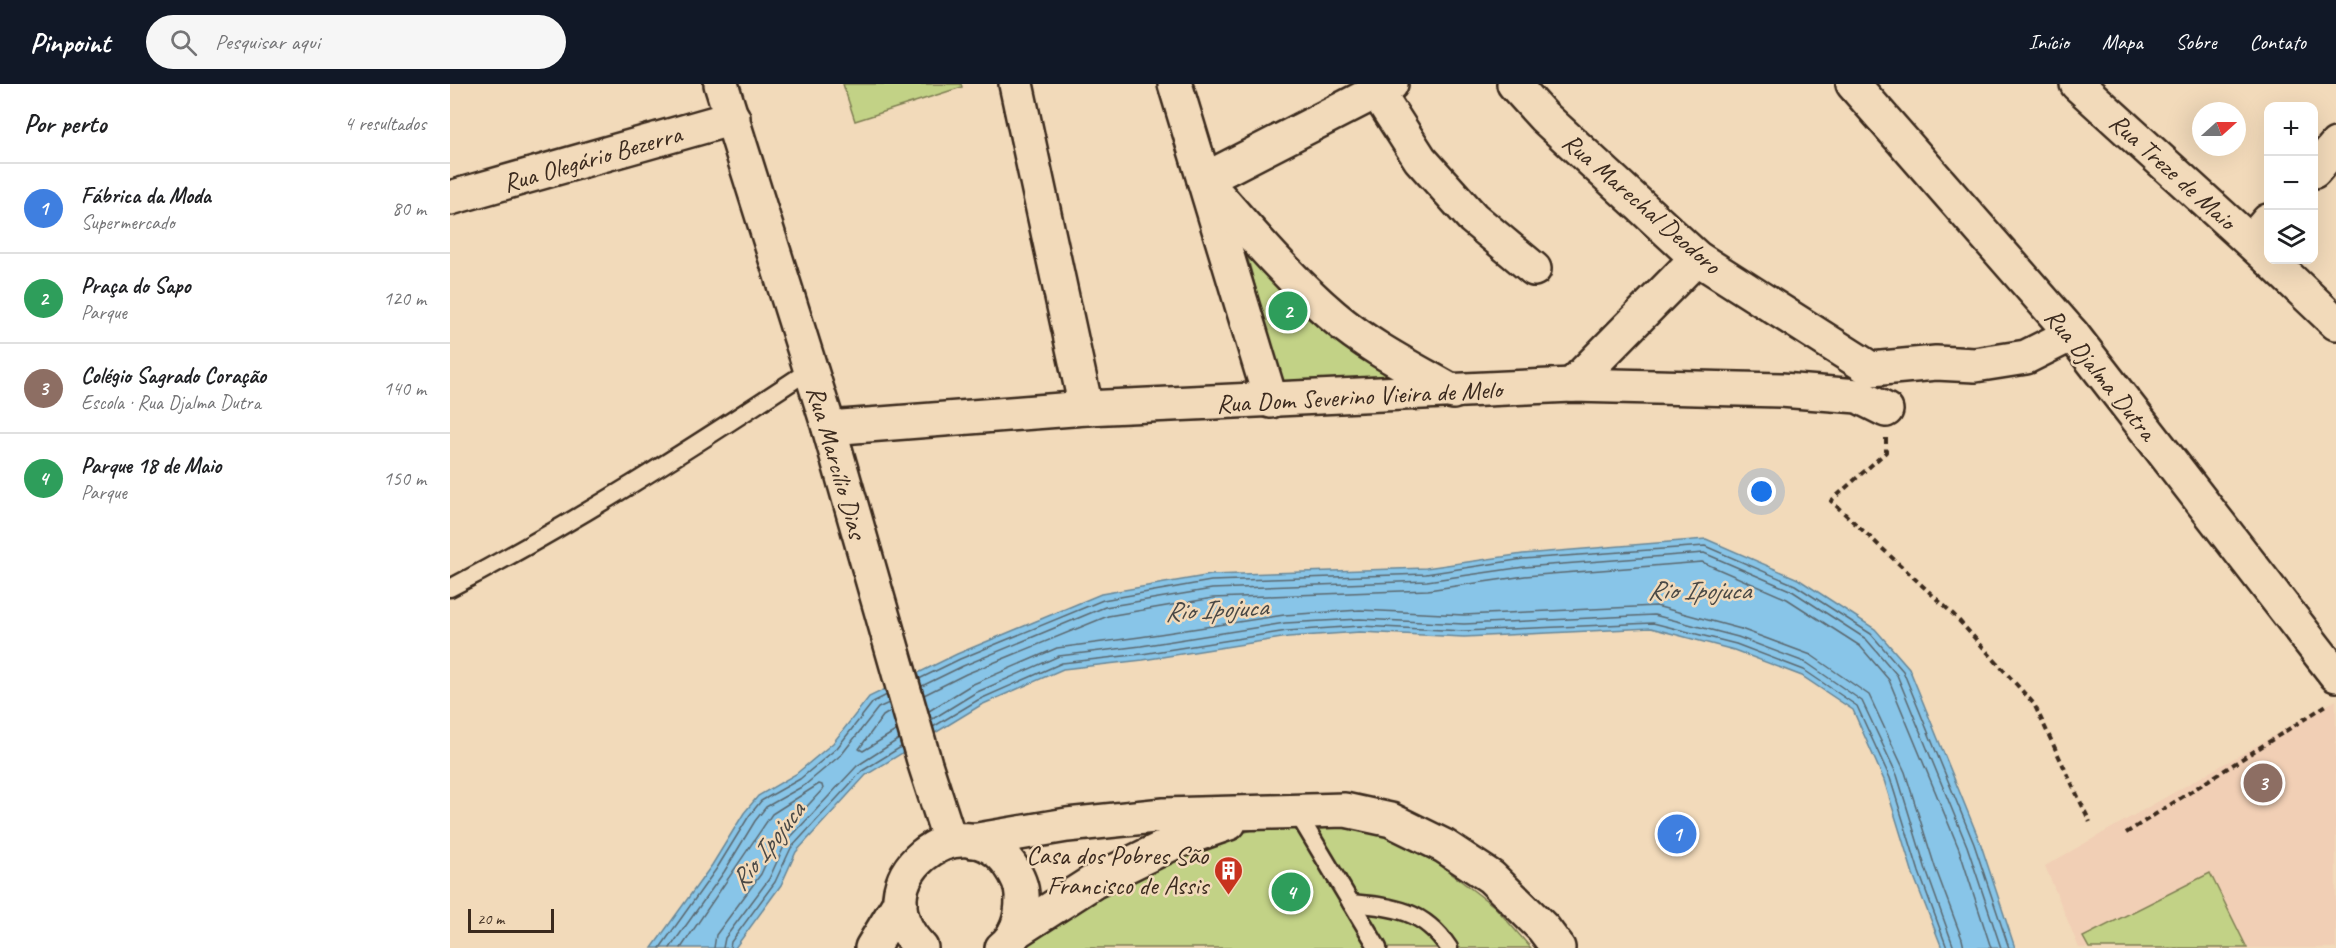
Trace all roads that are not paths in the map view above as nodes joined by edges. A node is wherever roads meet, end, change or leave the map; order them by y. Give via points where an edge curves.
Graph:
1 (721, 84) edge
2 (1016, 84) edge
3 (1175, 84) edge
4 (1514, 84) edge
5 (2077, 84) edge
6 (1384, 88) edge
7 (1865, 88) edge
8 (733, 118) junction
9 (1204, 180) junction
10 (450, 198) edge
11 (2264, 244) edge
12 (1698, 258) junction
13 (2283, 264) edge
14 (1534, 269) dead end
15 (2336, 322) edge
16 (2072, 334) junction
17 (810, 369) junction
18 (1572, 385) junction
19 (1453, 392) junction
20 (1271, 401) junction
21 (1086, 408) junction
22 (1886, 410) road end
23 (829, 428) junction
24 (450, 588) edge
25 (2336, 675) edge
26 (1296, 811) junction
27 (1262, 812) junction
28 (961, 841) junction
29 (900, 902) junction
30 (1351, 903) junction
31 (1009, 940) edge
32 (872, 948) edge
33 (921, 948) edge
34 (1378, 948) edge
35 (1449, 948) edge
36 (1558, 948) edge

1 - 8 street, Rua Marcílio Dias
2 - 21 street
3 - 9 street
4 - 12 street, Rua Marechal Deodoro via 1543,116
5 - 11 street, Rua Treze de Maio
6 - 9 street
6 - 14 street via 1420,159 1473,218
7 - 16 street, Rua Djalma Dutra
8 - 10 street, Rua Olegário Bezerra
8 - 17 street, Rua Marcílio Dias
9 - 19 street via 1333,316 1363,339
9 - 20 street
12 - 16 street, Rua Marechal Deodoro via 1871,369 1936,363 1975,365 2026,357
12 - 18 street
13 - 15 street, Rua Treze de Maio
16 - 25 street, Rua Djalma Dutra
17 - 23 street, Rua Marcílio Dias
17 - 24 lane via 697,444 526,548
18 - 19 street, Rua Dom Severino Vieira de Melo
18 - 22 street, Rua Dom Severino Vieira de Melo via 1781,390 1858,396
19 - 20 street, Rua Dom Severino Vieira de Melo
20 - 21 street, Rua Dom Severino Vieira de Melo
21 - 23 street, Rua Dom Severino Vieira de Melo
23 - 28 street, Rua Marcílio Dias via 925,764
26 - 27 street
26 - 30 lane
26 - 36 street via 1345,810 1391,820 1444,846 1491,876
27 - 28 street via 1164,815
27 - 31 street via 1175,842 1093,882
28 - 29 street via 930,849 914,862 903,881
28 - 31 street via 990,847 1006,859 1017,875 1022,914
29 - 32 street
29 - 33 street via 903,921
30 - 34 lane
30 - 35 lane via 1393,907 1419,917

